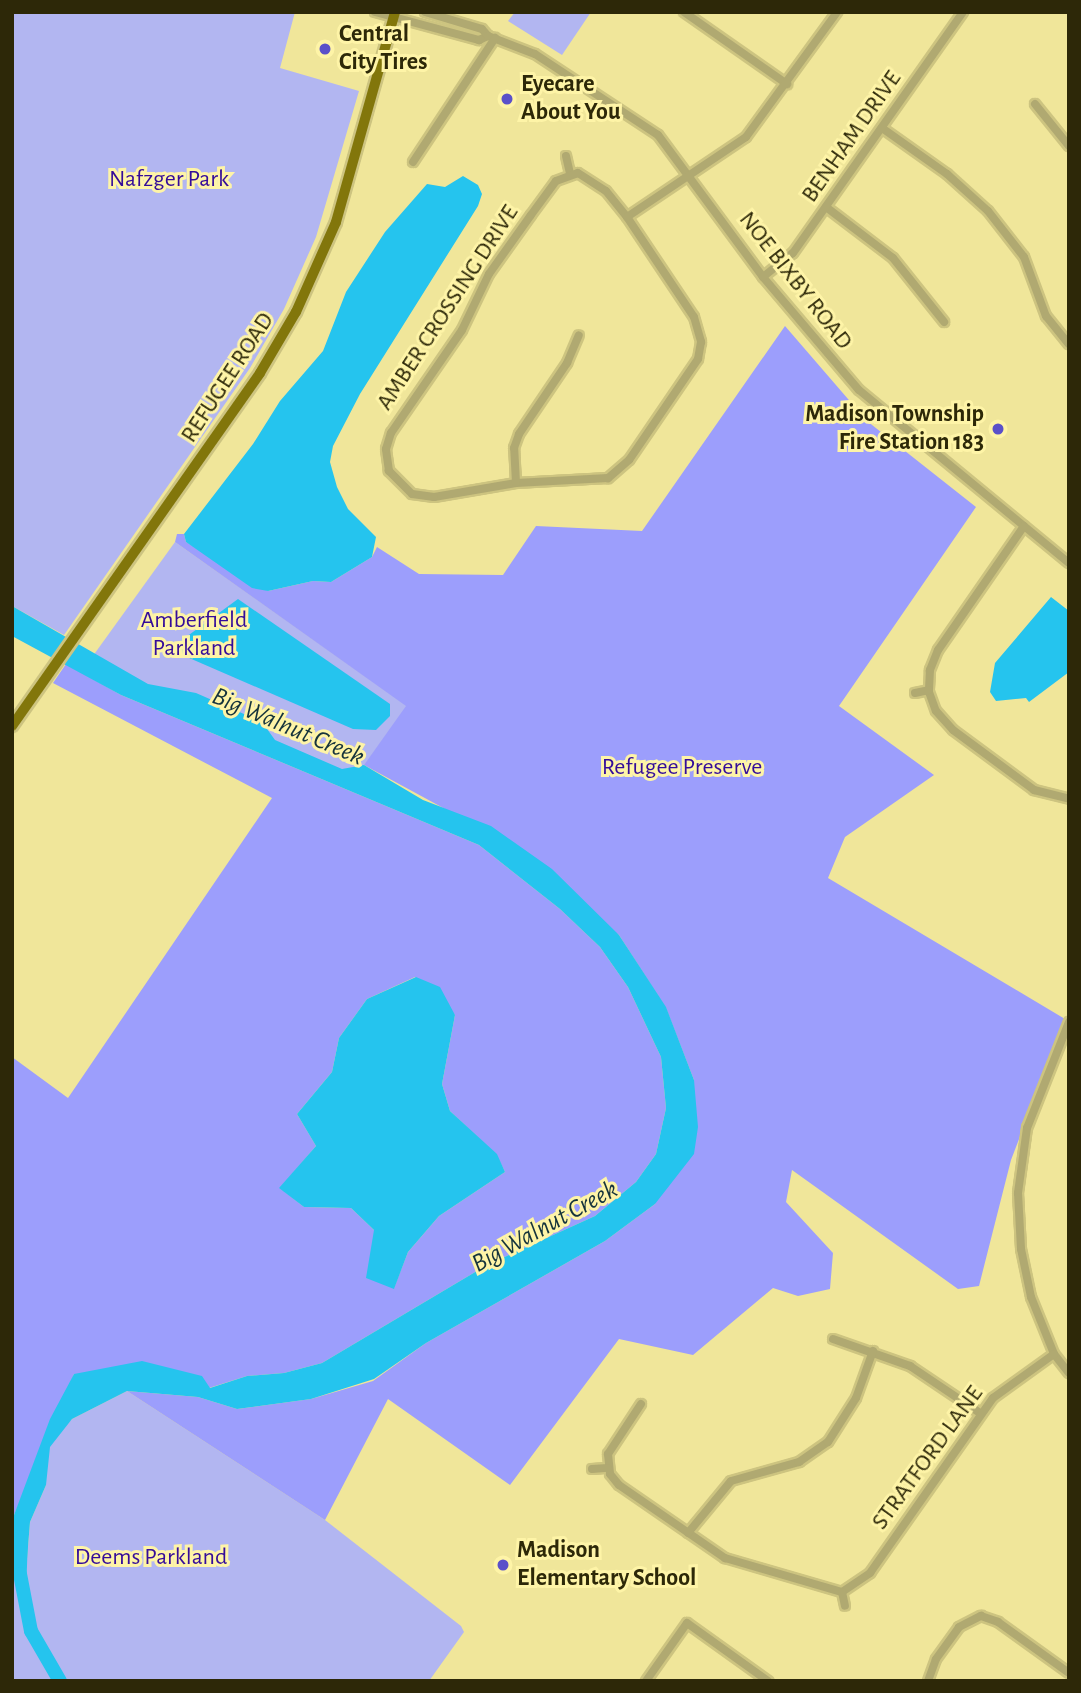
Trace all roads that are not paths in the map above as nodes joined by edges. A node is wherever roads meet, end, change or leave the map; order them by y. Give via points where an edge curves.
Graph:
1 (375, 12) edge
2 (425, 12) edge
3 (684, 12) edge
4 (837, 12) edge
5 (963, 12) edge
6 (394, 15) edge
7 (492, 37) junction
8 (787, 84) junction
9 (1035, 104) dead end
10 (882, 128) junction
11 (1069, 146) edge
12 (566, 156) dead end
13 (413, 162) dead end
14 (570, 174) junction
15 (691, 174) junction
16 (826, 207) junction
17 (627, 217) junction
18 (763, 277) junction
19 (944, 322) dead end
20 (579, 335) dead end
21 (1069, 344) edge
22 (516, 483) junction
23 (1024, 526) junction
24 (1069, 563) edge
25 (929, 690) junction
26 (915, 693) dead end
27 (12, 726) edge
28 (1069, 799) edge
29 (1069, 1022) edge
30 (832, 1339) dead end
31 (873, 1351) junction
32 (1054, 1353) junction
33 (1069, 1373) edge
34 (641, 1404) dead end
35 (980, 1413) junction
36 (608, 1468) junction
37 (592, 1469) dead end
38 (688, 1533) junction
39 (842, 1592) junction
40 (845, 1606) dead end
41 (974, 1606) dead end
42 (973, 1617) junction
43 (1069, 1673) edge
44 (646, 1681) edge
45 (768, 1681) edge
46 (928, 1681) edge

1 - 6 street, NOE BIXBY ROAD
2 - 7 street, NOE BIXBY ROAD via 482,29
3 - 8 street
4 - 8 street
5 - 10 street, BENHAM DRIVE
6 - 7 street, NOE BIXBY ROAD via 479,40
6 - 27 main road, REFUGEE ROAD via 342,204 307,292 260,373
7 - 13 street
7 - 15 street, NOE BIXBY ROAD via 535,54 635,117 664,140
8 - 15 street via 746,137
9 - 11 street
10 - 16 street, BENHAM DRIVE
10 - 21 street via 947,174 988,211 1024,257 1046,316
12 - 14 street
14 - 17 street via 588,177
14 - 22 street, AMBER CROSSING DRIVE via 549,190 489,274 462,330 391,433 386,453 392,476 405,490 425,497
15 - 17 street
15 - 18 street, NOE BIXBY ROAD
16 - 18 street, BENHAM DRIVE via 793,253
16 - 19 street via 893,258
17 - 22 street via 694,317 700,351 636,450 613,474 596,482
18 - 23 street, NOE BIXBY ROAD via 874,405
20 - 22 street via 567,363 516,442
23 - 24 street, NOE BIXBY ROAD
23 - 25 street via 938,650
25 - 26 street
25 - 28 street via 936,711 953,730 1034,790
29 - 32 street via 1027,1128 1018,1182 1026,1280
30 - 31 street
31 - 35 street via 910,1366
31 - 38 street via 852,1406 828,1442 799,1462 731,1481
32 - 33 street
32 - 35 street, STRATFORD LANE via 1013,1379
34 - 36 street via 610,1448
35 - 39 street, STRATFORD LANE via 870,1573
36 - 37 street
36 - 38 street via 619,1485
38 - 39 street via 737,1563
39 - 40 street
41 - 42 street
42 - 43 street via 998,1622
42 - 46 street via 936,1659
44 - 45 street via 687,1623

